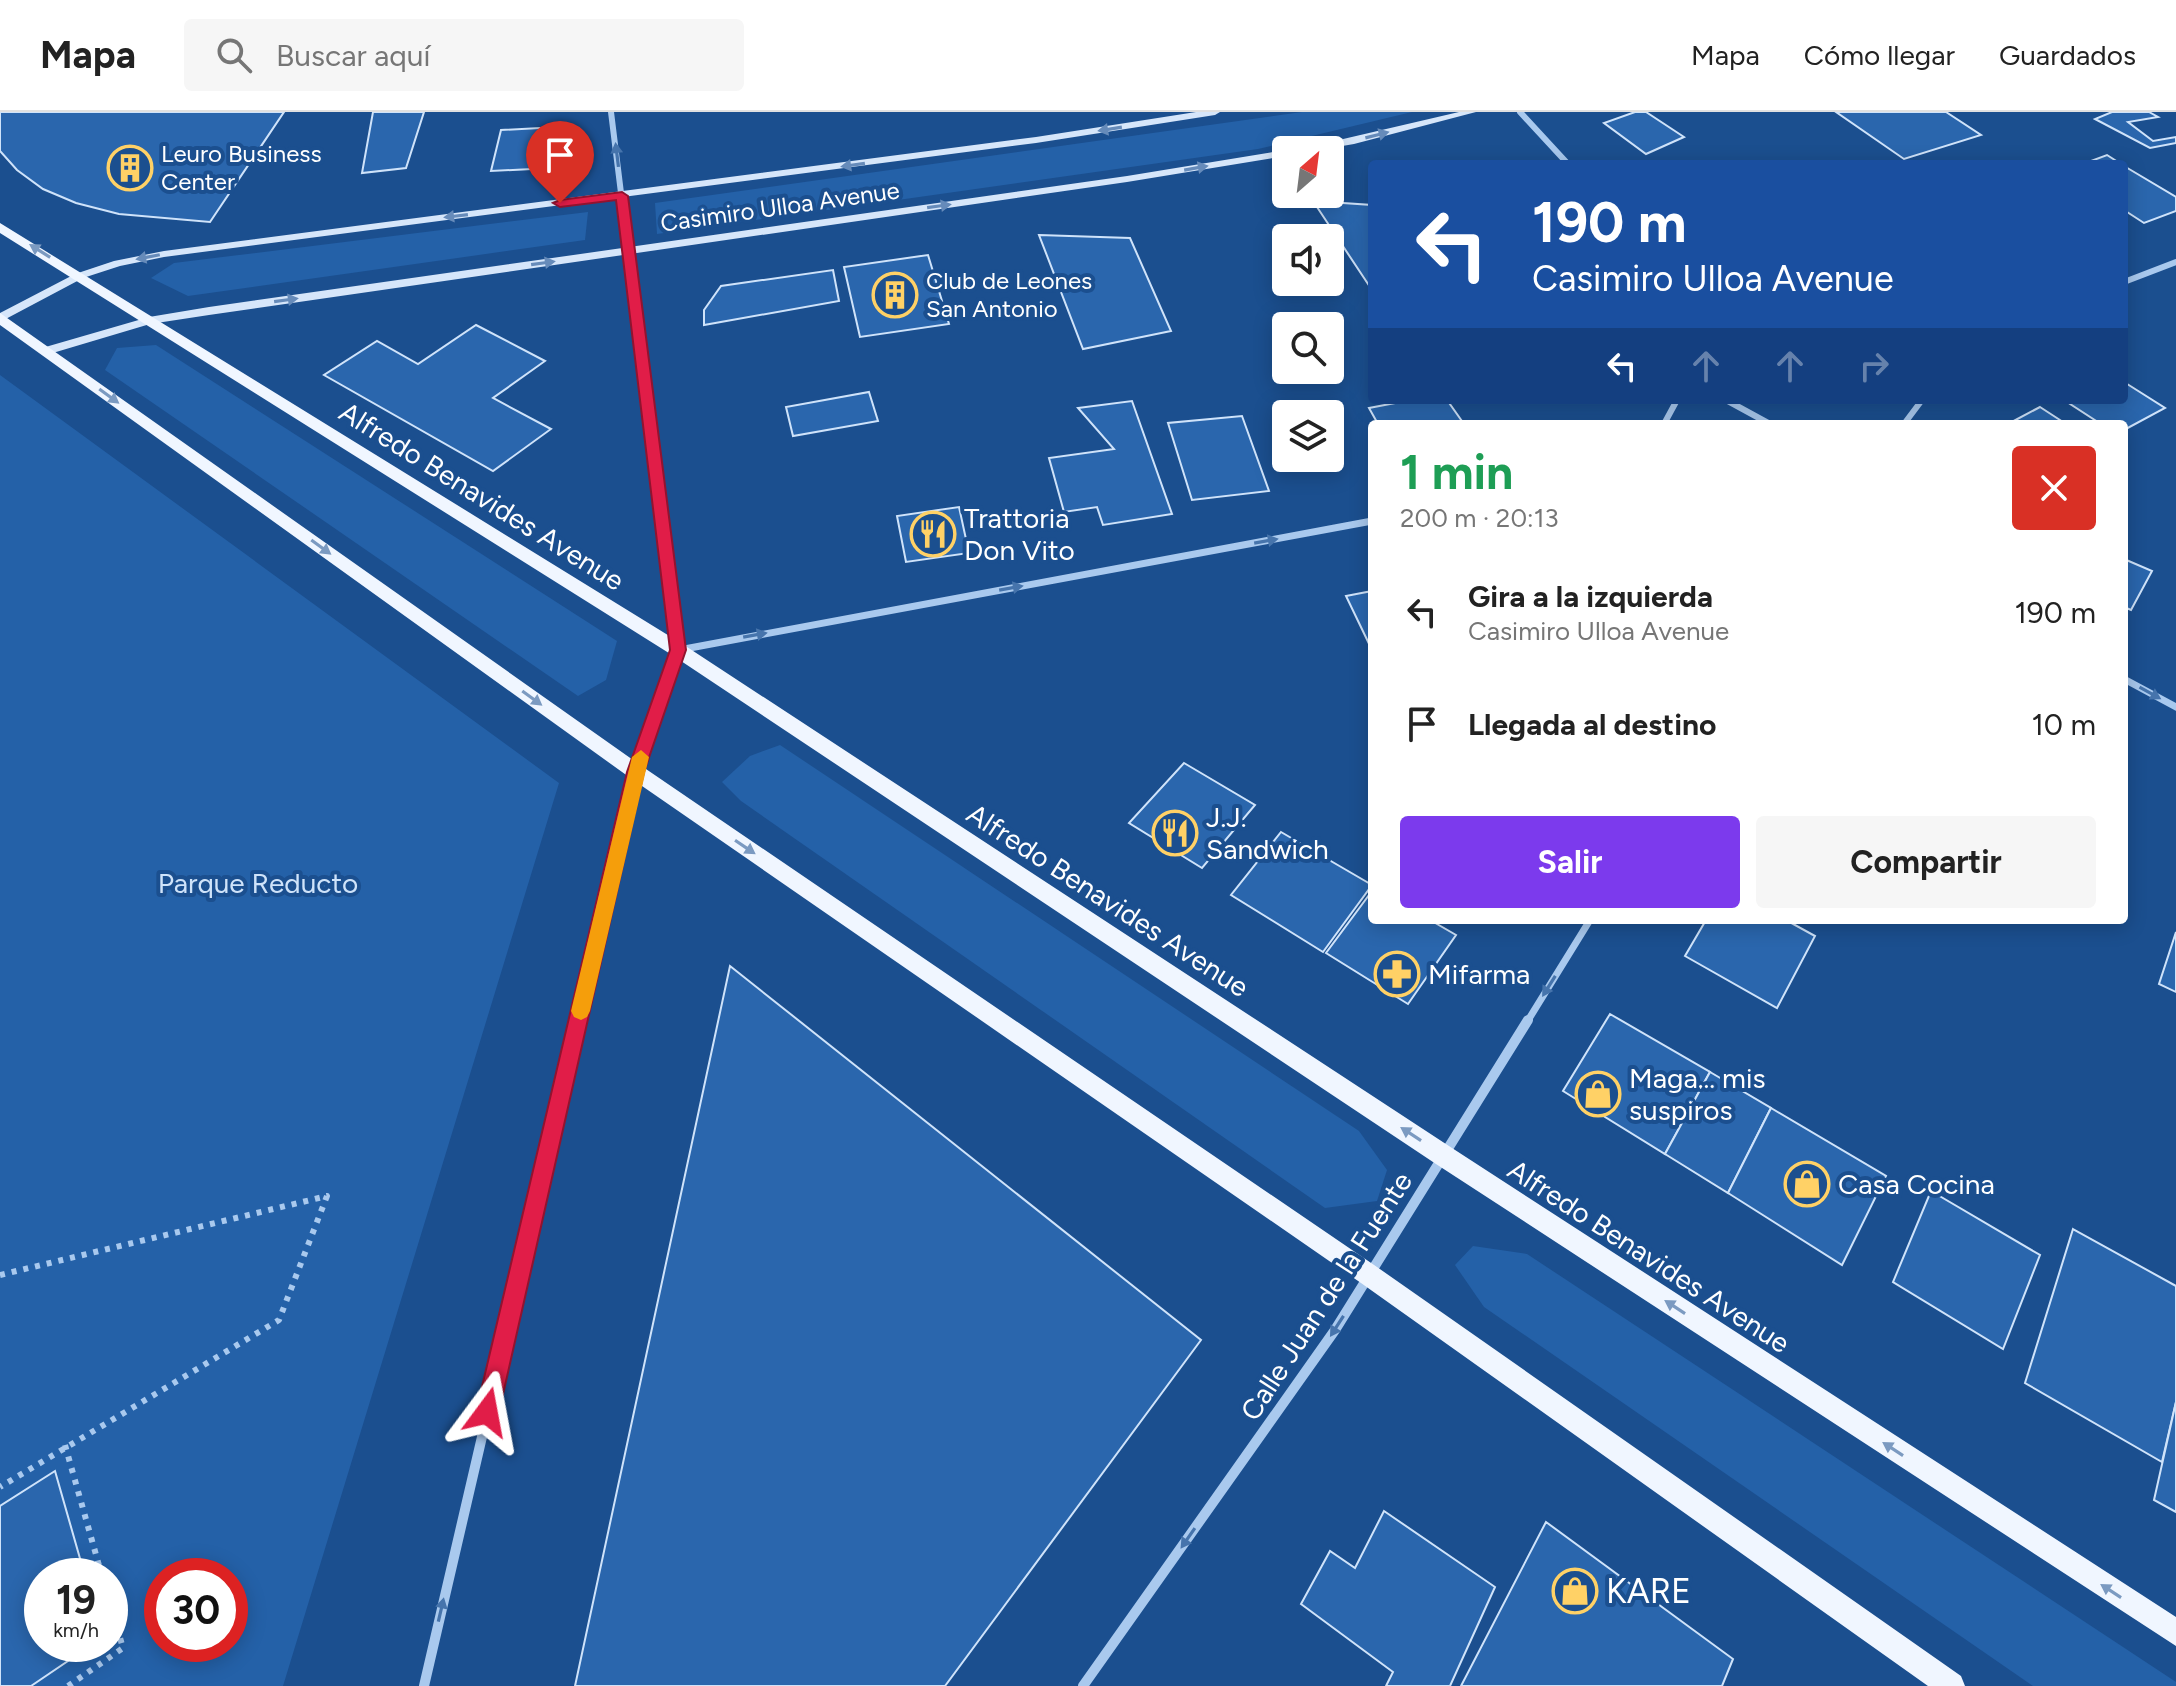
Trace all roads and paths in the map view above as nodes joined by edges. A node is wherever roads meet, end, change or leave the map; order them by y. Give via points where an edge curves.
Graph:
1 (611, 112) edge
2 (1215, 112) edge
3 (1471, 112) edge
4 (1520, 112) edge
5 (1344, 143) edge
6 (1272, 155) edge
7 (1564, 160) edge
8 (622, 196) junction
9 (0, 227) edge
10 (629, 251) junction
11 (2176, 262) edge
12 (79, 276) junction
13 (2128, 280) edge
14 (0, 318) edge
15 (149, 321) junction
16 (46, 351) junction
17 (1733, 404) edge
18 (1763, 420) edge
19 (1368, 522) edge
20 (678, 650) junction
21 (2128, 681) edge
22 (2176, 707) edge
23 (636, 772) junction
24 (1588, 924) edge
25 (1444, 1156) junction
26 (0, 1275) edge
27 (1369, 1275) junction
28 (65, 1445) junction
29 (0, 1487) edge
30 (97, 1558) edge
31 (2176, 1633) edge
32 (103, 1662) edge
33 (68, 1686) edge
34 (424, 1686) edge
35 (1083, 1686) edge
36 (1951, 1686) edge

8 -> 1 street
2 -> 8 main road, Casimiro Ulloa Avenue
5 -> 3 main road
4 - 7 street
10 -> 6 main road, Casimiro Ulloa Avenue
8 - 10 street
8 -> 12 main road, Casimiro Ulloa Avenue via 196,249
12 -> 9 main road, Alfredo Benavides Avenue
15 -> 10 main road, Casimiro Ulloa Avenue
10 - 20 street
11 - 13 street
12 - 14 main road, Casimiro Ulloa Avenue
12 - 15 main road, Alfredo Benavides Avenue
14 - 16 main road
15 - 16 main road, Casimiro Ulloa Avenue
15 - 20 main road, Alfredo Benavides Avenue
16 -> 23 main road
17 - 18 street
20 -> 19 street
20 - 23 street
25 -> 20 main road, Alfredo Benavides Avenue
21 -> 22 street
23 -> 27 main road
34 -> 23 street
24 -> 25 street, Calle Juan de la Fuente
25 - 27 street, Calle Juan de la Fuente
31 -> 25 main road, Alfredo Benavides Avenue
26 - 28 path via 327,1196 279,1320
27 -> 35 street, Calle Juan de la Fuente
27 - 36 main road
28 - 29 path
28 - 30 path
32 - 33 path

